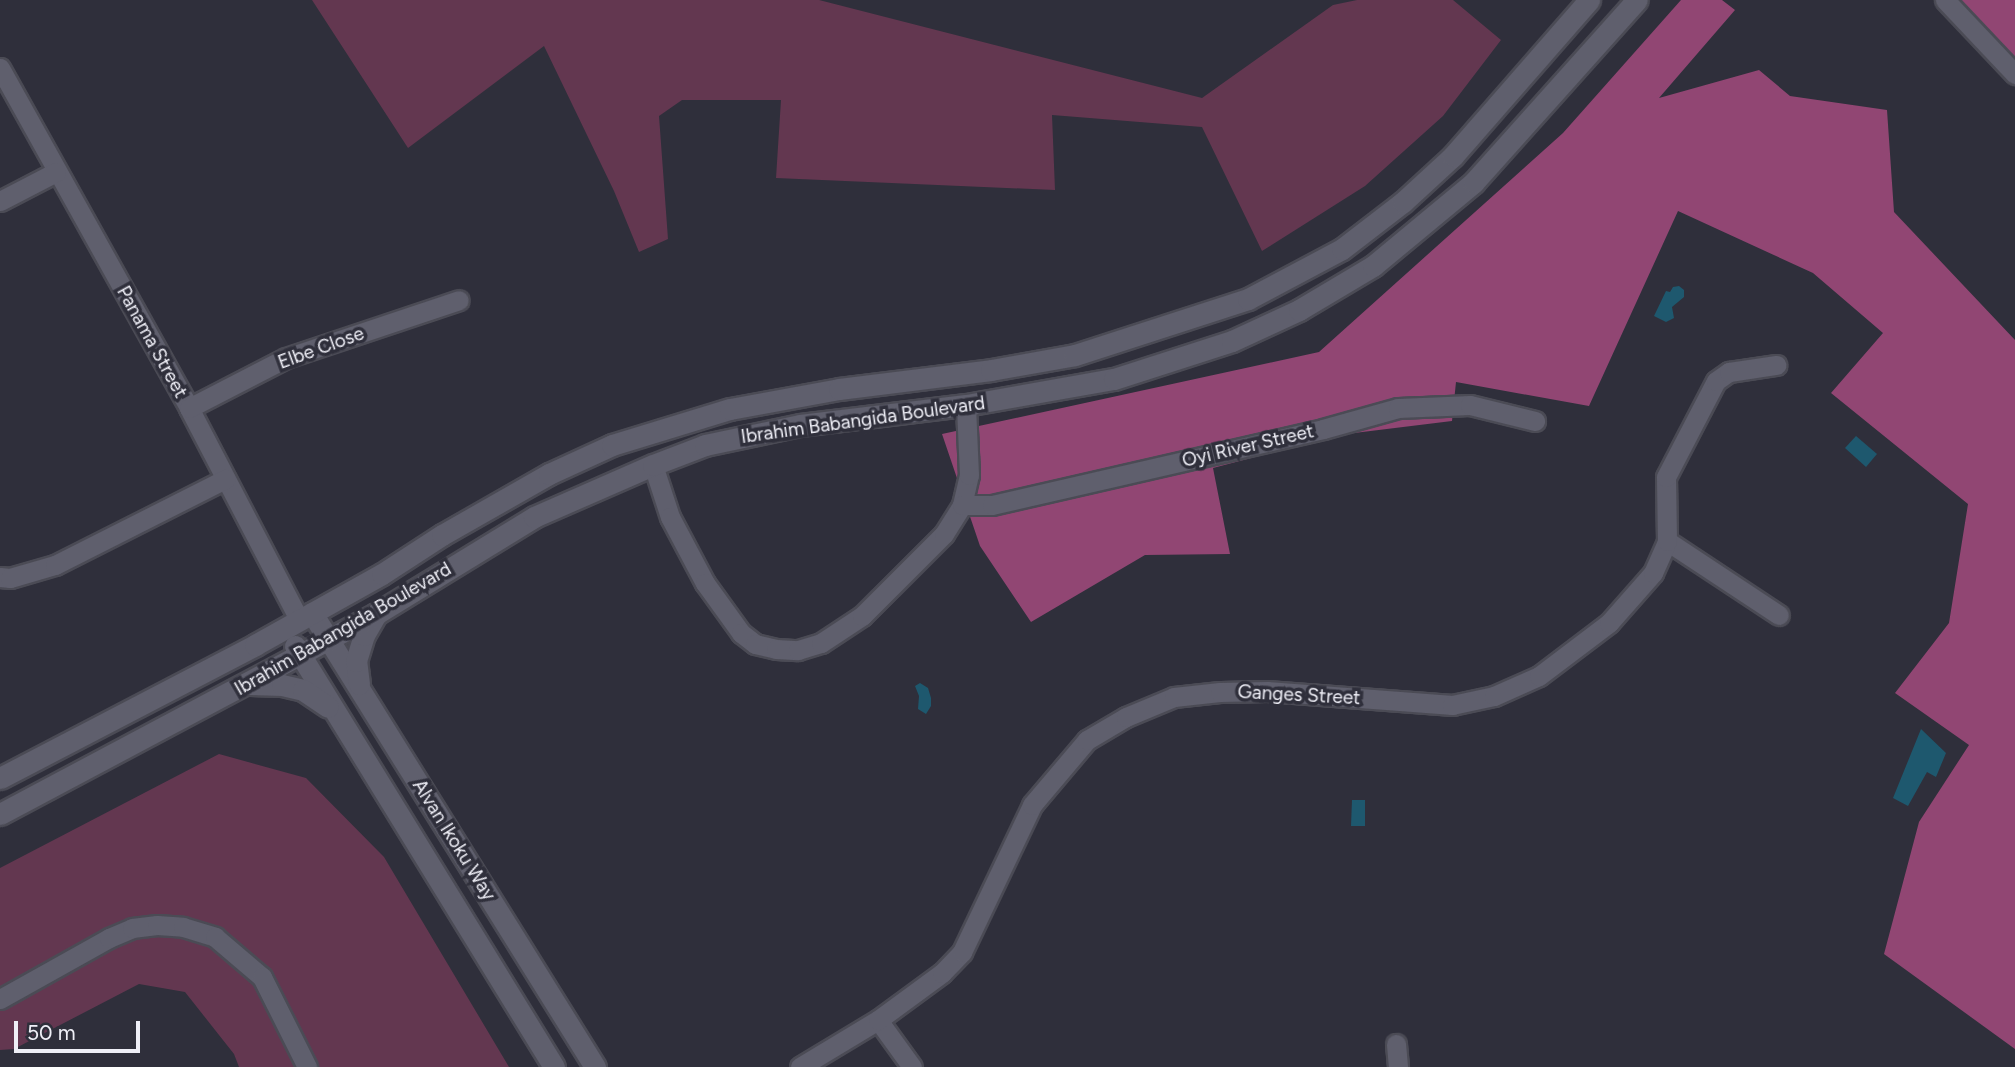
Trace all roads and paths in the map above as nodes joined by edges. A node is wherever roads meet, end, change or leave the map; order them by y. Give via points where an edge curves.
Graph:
1 (1589, 0) edge
2 (1637, 0) edge
3 (1945, 0) edge
4 (0, 68) edge
5 (2015, 74) edge
6 (56, 172) junction
7 (0, 201) edge
8 (459, 300) dead end
9 (1776, 365) dead end
10 (966, 405) junction
11 (189, 408) junction
12 (1535, 421) dead end
13 (653, 465) junction
14 (225, 479) junction
15 (962, 505) junction
16 (1667, 541) junction
17 (0, 577) edge
18 (376, 614) junction
19 (1779, 615) dead end
20 (299, 620) junction
21 (329, 640) junction
22 (301, 656) junction
23 (249, 684) junction
24 (361, 693) junction
25 (335, 712) junction
26 (0, 778) edge
27 (0, 814) edge
28 (0, 999) edge
29 (878, 1020) junction
30 (1396, 1044) dead end
31 (307, 1067) edge
32 (554, 1067) edge
33 (595, 1067) edge
34 (800, 1067) edge
35 (912, 1067) edge
36 (1398, 1067) edge

1 - 20 street, Ibrahim Babangida Boulevard via 1453,156 1403,202 1342,249 1248,299 1075,355 839,388 730,409 612,445 549,474
2 - 10 street, Ibrahim Babangida Boulevard via 1474,182 1373,266 1299,310 1168,364 1114,379
3 - 5 street
4 - 6 street, Panama Street
6 - 7 street
6 - 11 street, Panama Street
8 - 11 street, Elbe Close via 286,358
9 - 16 street, Ganges Street via 1729,372 1716,381 1667,477
10 - 13 street, Ibrahim Babangida Boulevard via 800,425 705,444
10 - 15 street via 970,475
11 - 14 street, Panama Street
12 - 15 street, Oyi River Street via 1470,405 1398,408 992,505
13 - 15 street via 670,517 705,583 741,633 776,649 798,650 821,643 862,616 944,534
13 - 18 street, Ibrahim Babangida Boulevard via 534,517
14 - 17 street via 55,565
14 - 20 street, Panama Street
16 - 19 street
16 - 29 street, Ganges Street via 1653,573 1609,623 1539,676 1494,696 1452,705 1267,691 1220,692 1174,697 1087,740 1032,805 962,951 921,991
18 - 21 street, Ibrahim Babangida Boulevard
18 - 24 street via 356,661
20 - 21 street, Alvan Ikoku Way
20 - 22 street, Alvan Ikoku Way
20 - 26 street, Ibrahim Babangida Boulevard
21 - 22 street, Ibrahim Babangida Boulevard
21 - 24 street, Alvan Ikoku Way
22 - 23 street, Ibrahim Babangida Boulevard
22 - 25 street, Alvan Ikoku Way
23 - 25 street via 303,690
23 - 27 street, Ibrahim Babangida Boulevard
24 - 33 street, Alvan Ikoku Way
25 - 32 street, Alvan Ikoku Way
28 - 31 street via 132,928 183,927 215,937 262,977
29 - 34 street, Ganges Street
29 - 35 street
30 - 36 street

